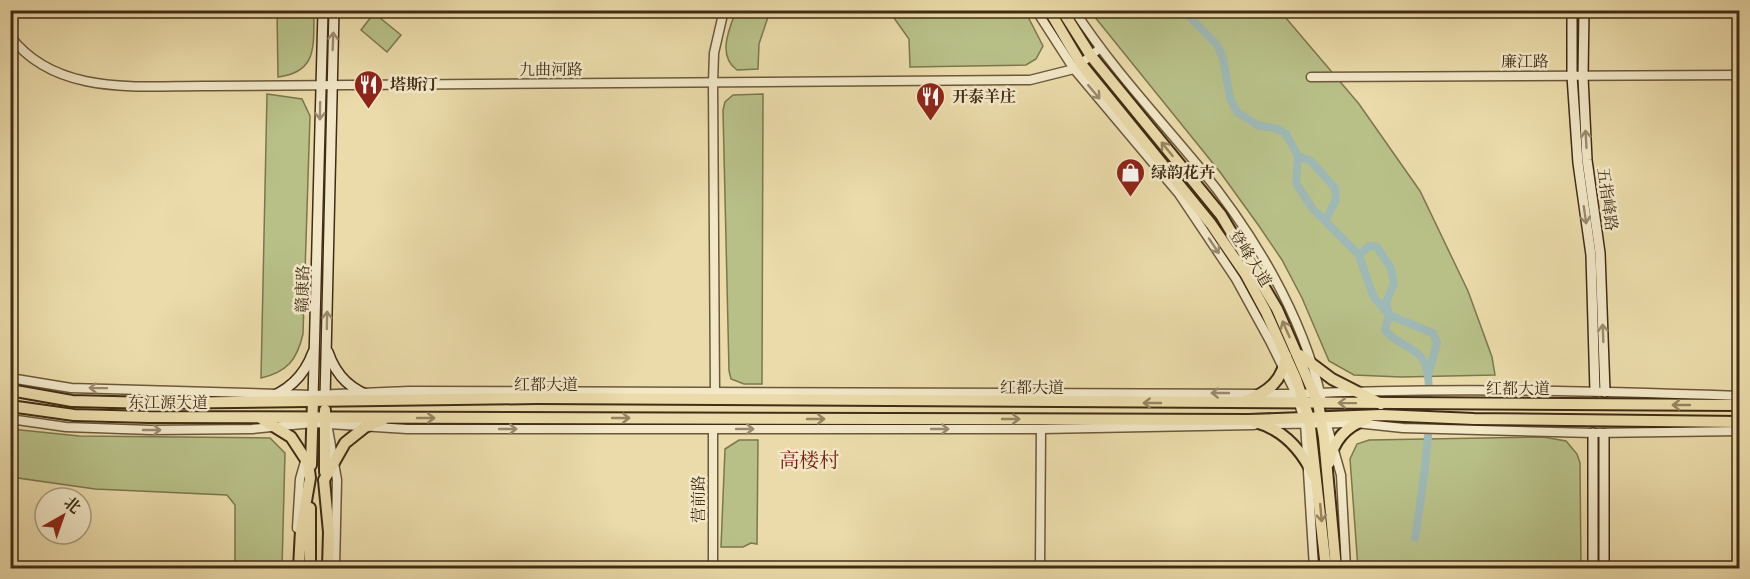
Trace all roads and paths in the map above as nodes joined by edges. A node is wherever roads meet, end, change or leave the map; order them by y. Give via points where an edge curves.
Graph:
1 (323, 10) edge
2 (334, 10) edge
3 (724, 10) edge
4 (1036, 10) edge
5 (1048, 10) edge
6 (1062, 10) edge
7 (1074, 10) edge
8 (1572, 10) edge
9 (1584, 10) edge
10 (10, 36) edge
11 (1095, 53) junction
12 (1078, 66) junction
13 (1740, 75) edge
14 (1572, 76) junction
15 (1311, 77) dead end
16 (1583, 77) junction
17 (713, 83) junction
18 (331, 85) junction
19 (320, 86) junction
20 (316, 339) junction
21 (327, 346) junction
22 (1291, 353) junction
23 (1312, 365) junction
24 (1283, 368) junction
25 (10, 378) edge
26 (10, 390) edge
27 (1354, 390) junction
28 (1600, 391) junction
29 (1265, 392) junction
30 (361, 393) junction
31 (278, 394) junction
32 (715, 394) junction
33 (1740, 396) edge
34 (325, 397) junction
35 (313, 398) junction
36 (1319, 398) junction
37 (1300, 399) junction
38 (394, 400) junction
39 (255, 401) junction
40 (1237, 403) junction
41 (1740, 405) edge
42 (10, 406) edge
43 (1381, 410) junction
44 (253, 417) junction
45 (398, 418) junction
46 (10, 419) edge
47 (312, 420) junction
48 (326, 420) junction
49 (1249, 420) junction
50 (1315, 420) junction
51 (1404, 422) junction
52 (1740, 422) edge
53 (1356, 423) junction
54 (1265, 424) junction
55 (368, 425) junction
56 (1476, 425) junction
57 (276, 426) junction
58 (714, 429) junction
59 (1041, 429) junction
60 (1740, 431) edge
61 (1593, 433) junction
62 (1604, 434) junction
63 (1334, 448) junction
64 (335, 457) junction
65 (306, 458) junction
66 (1307, 462) junction
67 (310, 478) junction
68 (1329, 478) junction
69 (324, 480) junction
70 (1318, 484) junction
71 (294, 568) edge
72 (299, 568) edge
73 (310, 568) edge
74 (322, 568) edge
75 (328, 568) edge
76 (334, 568) edge
77 (713, 568) edge
78 (1040, 568) edge
79 (1314, 568) edge
80 (1326, 568) edge
81 (1336, 568) edge
82 (1346, 568) edge
83 (1593, 568) edge
84 (1604, 568) edge

1 - 19 main road, 赣康路
18 -> 2 main road, 赣康路
3 - 17 street via 714,53
4 - 12 street
5 - 12 main road, 登峰大道
6 - 11 main road, 登峰大道
7 - 11 street
8 - 14 main road, 五指峰路
9 - 16 main road, 五指峰路
10 - 19 street, 九曲河路 via 48,69 95,84
11 - 12 street, 九曲河路
22 -> 11 main road, 登峰大道 via 1277,309 1221,215
11 - 23 street via 1201,170 1231,210 1285,300
12 - 17 street, 九曲河路 via 1030,80
12 - 22 main road, 登峰大道 via 1211,224
12 -> 24 street via 1179,194 1236,279
13 - 16 street, 廉江路
14 - 15 street, 廉江路
14 - 16 street, 廉江路
14 -> 28 main road, 五指峰路 via 1578,163 1591,255
28 -> 16 main road, 五指峰路 via 1600,253 1587,160
17 - 18 street, 九曲河路
17 - 32 street
18 - 19 street, 九曲河路
21 -> 18 main road, 赣康路
19 -> 20 main road, 赣康路
20 - 31 main road via 303,372
20 - 35 main road, 赣康路
21 - 30 main road via 339,374
21 - 34 main road, 赣康路
22 - 23 main road
22 - 24 main road
22 - 36 main road, 登峰大道
22 - 37 main road, 登峰大道
23 - 27 main road
23 - 36 street
24 - 29 main road via 1275,384
24 - 37 street
31 -> 25 street via 71,388
26 - 39 main road, 东江源大道 via 72,401
27 - 28 street
27 - 36 street
27 - 43 main road
28 - 33 street
29 -> 32 street
29 - 37 street
29 - 40 main road
30 - 32 street
30 - 34 street
30 - 38 main road
31 - 35 street
31 - 39 main road
34 - 35 main road, 东江源大道
34 - 38 main road, 红都大道
34 - 48 main road, 赣康路
35 - 39 main road, 东江源大道
35 - 47 main road, 赣康路
36 - 37 main road, 红都大道
43 -> 36 main road, 红都大道
36 - 50 main road, 登峰大道
37 - 40 main road, 红都大道
37 - 50 main road, 登峰大道
40 -> 38 main road, 红都大道
41 -> 43 main road, 红都大道 via 1472,403 1405,404
42 - 44 main road, 东江源大道 via 74,415
43 - 50 main road, 红都大道
43 - 51 main road, 红都大道
43 - 53 main road
44 - 47 main road, 东江源大道
44 - 57 main road
45 - 48 main road, 红都大道
45 -> 49 main road, 红都大道
45 - 55 main road
46 -> 57 street via 76,428
47 - 48 main road, 东江源大道
47 - 57 street
47 - 65 street
47 - 67 main road, 赣康路
48 - 55 street
48 - 64 street
48 - 69 main road, 赣康路
49 - 50 main road, 红都大道
49 - 54 main road
50 - 53 street
50 - 54 street
50 - 63 street
50 - 66 street
50 - 68 main road, 登峰大道
50 - 70 main road, 登峰大道
51 - 53 street
51 - 56 main road, 红都大道
52 - 56 main road, 红都大道
53 - 63 main road via 1342,434
54 - 59 street
54 - 66 main road via 1291,441
55 -> 58 street via 407,429
55 - 64 main road via 351,436
56 - 61 street
57 - 65 main road via 296,442
58 -> 59 street
58 - 77 street, 营前路
59 - 78 street
60 - 62 street
61 - 62 street
61 - 83 main road
62 - 84 main road
63 - 68 main road
63 - 82 street via 1341,475
64 - 69 main road
64 - 76 street
65 - 67 main road
65 - 71 street via 300,479
66 - 70 main road
66 - 79 street
67 - 72 main road
67 - 73 main road, 赣康路
68 - 81 main road, 登峰大道
69 - 74 main road, 赣康路
69 - 75 main road
70 -> 80 main road, 登峰大道

